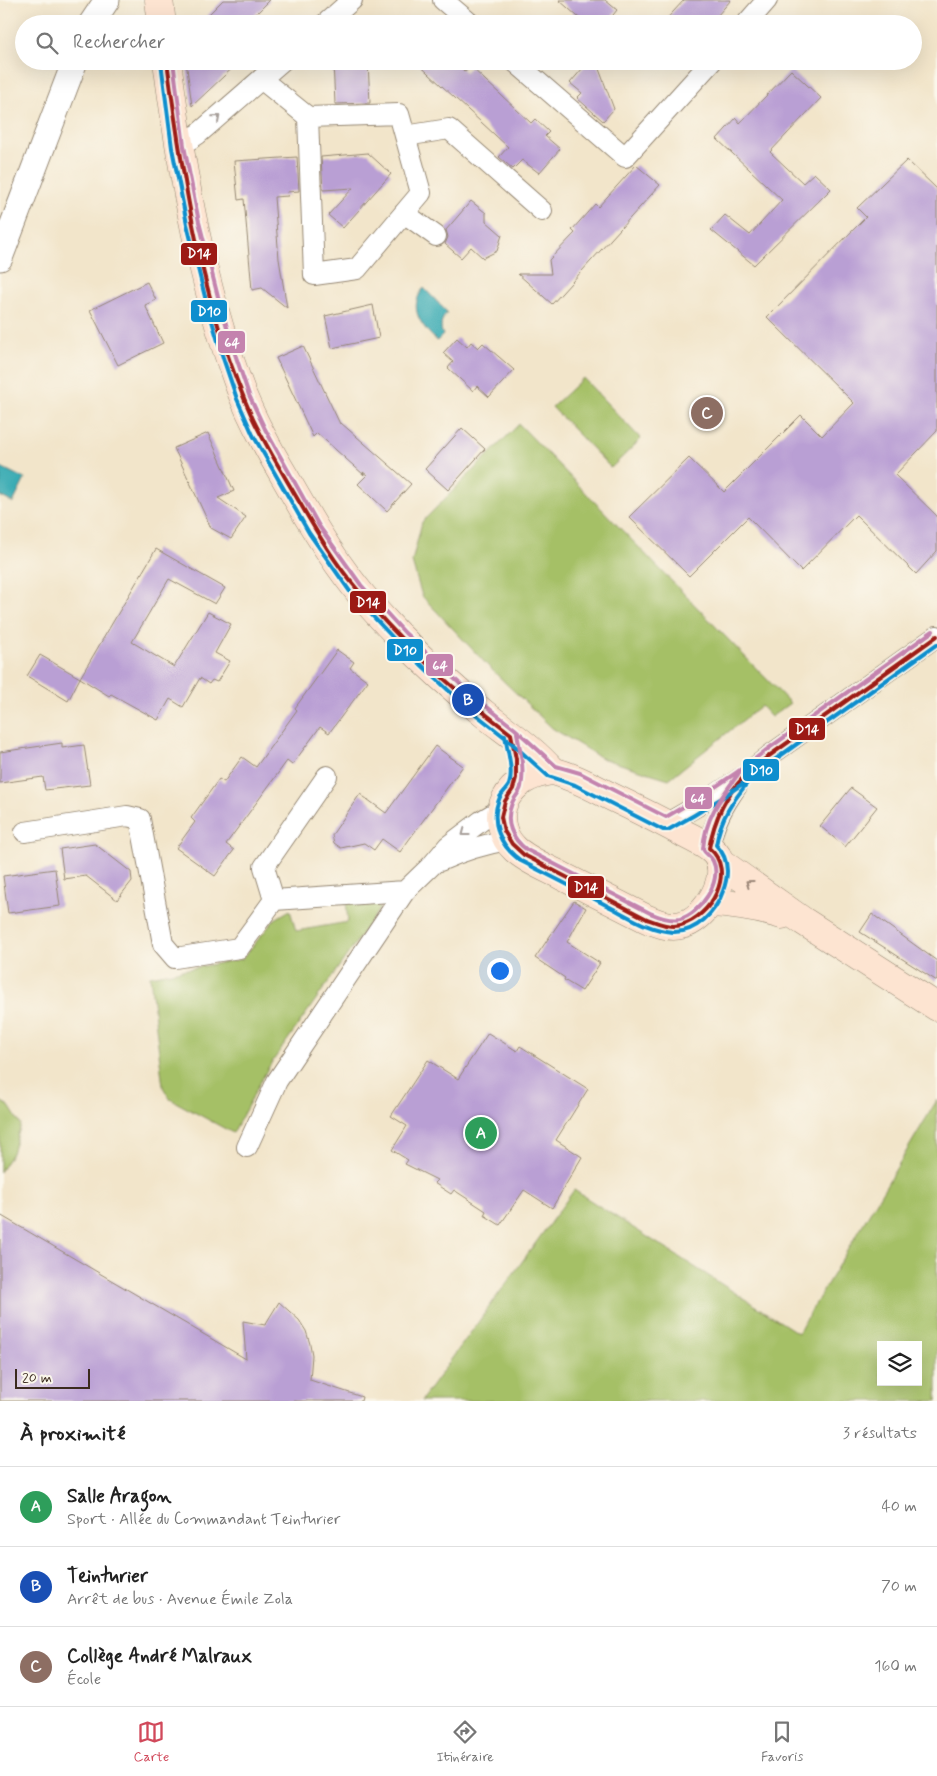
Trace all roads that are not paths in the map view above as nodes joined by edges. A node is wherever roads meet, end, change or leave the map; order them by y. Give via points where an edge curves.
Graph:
1 (98, 0) edge
2 (107, 0) edge
3 (158, 0) edge
4 (352, 0) edge
5 (444, 0) edge
6 (768, 0) edge
7 (93, 15) edge
8 (96, 15) edge
9 (160, 15) edge
10 (335, 15) edge
11 (461, 15) edge
12 (754, 15) edge
13 (72, 70) edge
14 (168, 70) edge
15 (272, 70) edge
16 (524, 70) edge
17 (704, 70) edge
18 (261, 79) junction
19 (308, 117) junction
20 (405, 136) junction
21 (178, 147) junction
22 (542, 211) dead end
23 (404, 213) junction
24 (436, 236) dead end
25 (0, 258) edge
26 (937, 636) edge
27 (512, 734) junction
28 (552, 771) junction
29 (327, 776) dead end
30 (744, 776) junction
31 (509, 798) junction
32 (666, 824) junction
33 (25, 832) dead end
34 (508, 840) junction
35 (714, 855) junction
36 (432, 865) junction
37 (405, 891) junction
38 (274, 900) junction
39 (710, 903) junction
40 (803, 921) junction
41 (937, 1007) edge
42 (247, 1147) dead end

1 - 7 street
2 - 8 street
3 - 9 main road
4 - 10 street
5 - 11 street
6 - 12 street
13 - 25 street
14 - 21 main road
15 - 18 street
16 - 17 street via 625,158
18 - 19 street
21 -> 18 street via 198,134
19 - 20 street via 399,114
19 - 23 street via 314,275 357,269
20 - 22 street via 449,128
20 - 23 street via 421,193
21 - 27 main road via 212,299 243,397 314,529 356,589 400,637 468,700
23 - 24 street
26 - 30 street
27 - 28 main road
27 - 31 main road via 517,770
28 - 31 main road via 524,779
28 - 32 main road via 577,779
29 - 38 street via 264,867
30 - 32 street
30 - 35 street via 722,808 712,831
31 - 34 main road via 503,829
31 -> 36 street via 448,846
32 - 35 main road
33 - 38 street via 127,816 140,819 163,944 175,958 239,948
34 - 36 street via 493,842
34 - 39 main road via 524,856 647,919 665,925 681,926 699,916
35 - 39 main road via 718,886
40 -> 35 main road
36 - 37 street
37 - 38 street
37 - 42 street via 277,1081
39 - 40 main road via 756,907
40 - 41 main road

